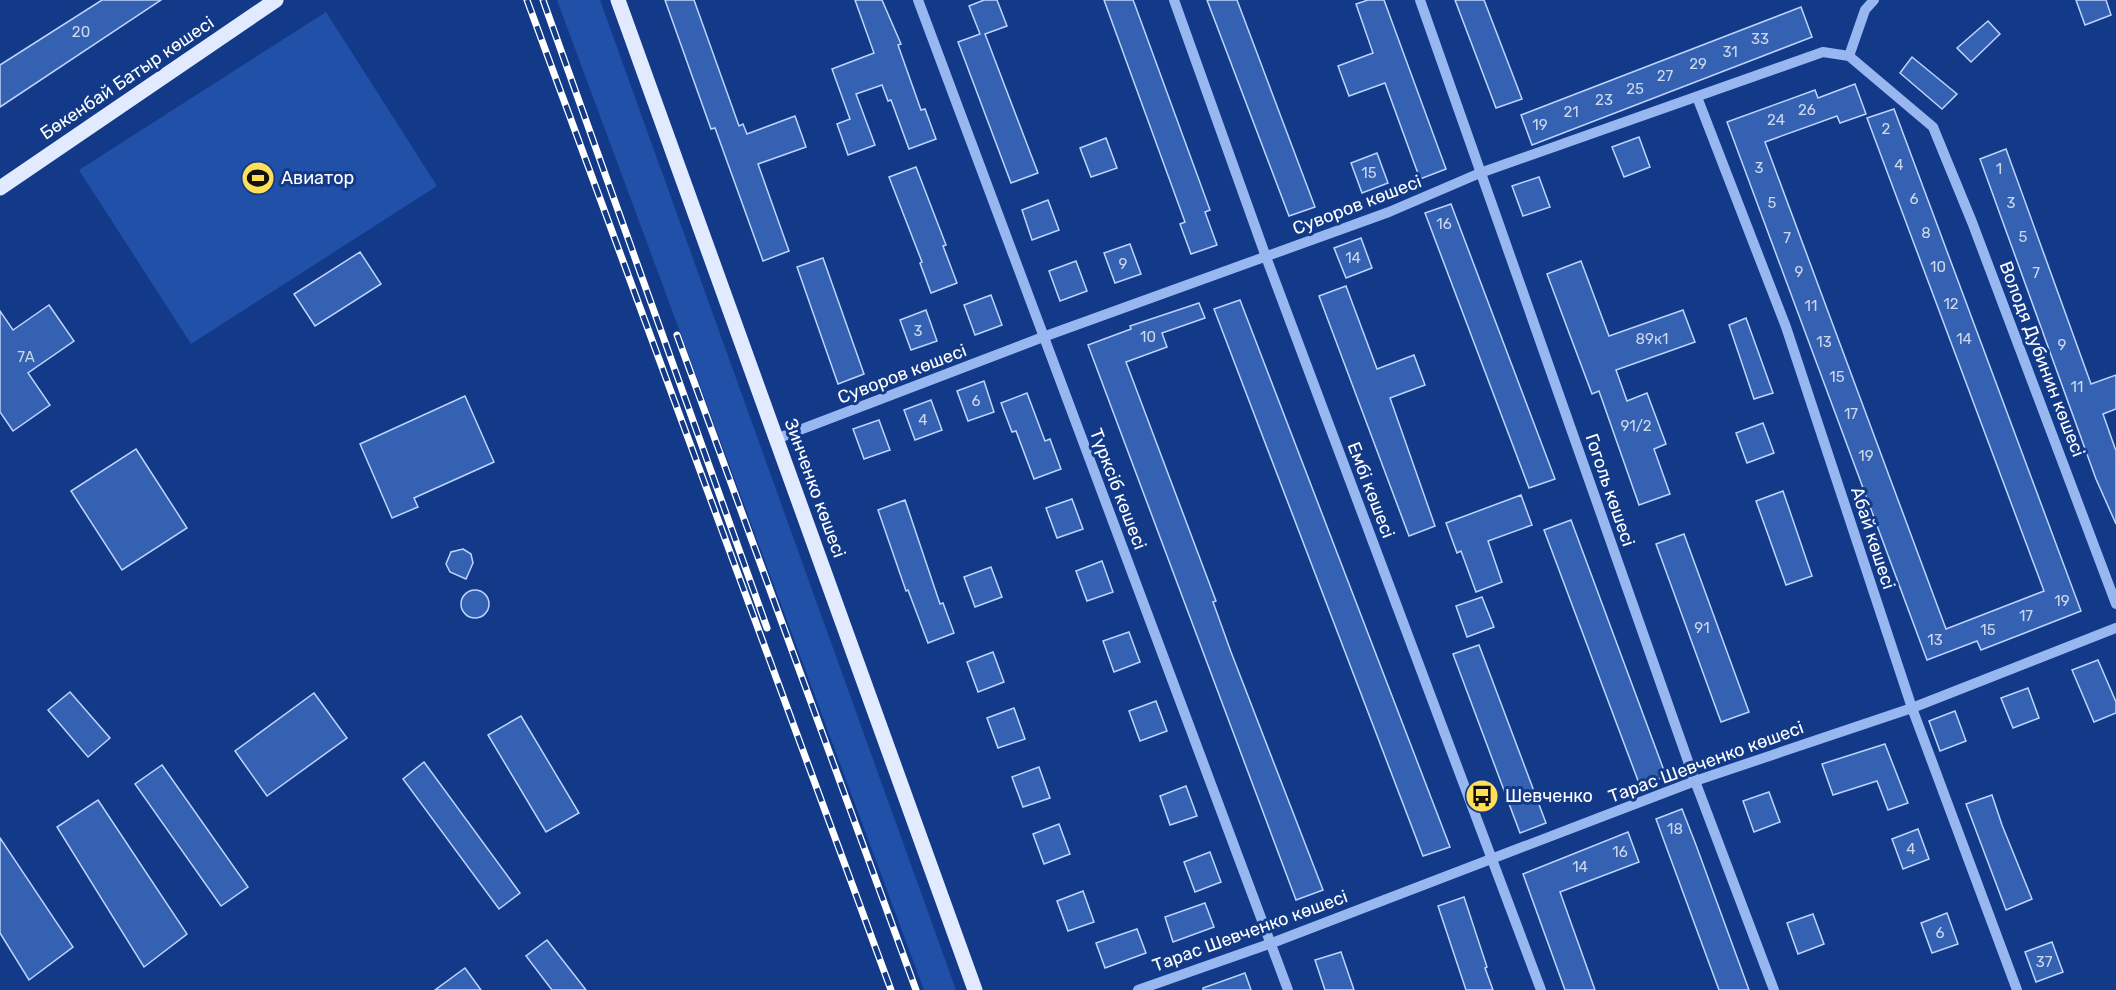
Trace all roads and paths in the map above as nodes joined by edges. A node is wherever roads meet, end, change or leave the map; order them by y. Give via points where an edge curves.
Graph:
1 (276, 0) edge
2 (618, 0) edge
3 (918, 0) edge
4 (1174, 0) edge
5 (1420, 0) edge
6 (1874, 0) edge
7 (1849, 56) junction
8 (1698, 97) junction
9 (1480, 173) junction
10 (0, 188) edge
11 (1266, 257) junction
12 (1043, 338) junction
13 (776, 439) junction
14 (2116, 604) edge
15 (2116, 627) edge
16 (1912, 708) junction
17 (1695, 781) junction
18 (1493, 858) junction
19 (1272, 943) junction
20 (975, 990) edge
21 (1138, 990) edge
22 (1288, 990) edge
23 (1541, 990) edge
24 (1774, 990) edge
25 (2017, 990) edge

1 - 10 main road, Бөкенбай Батыр көшесі
2 - 13 main road, Зинченко көшесі
3 - 12 street, Түрксіб көшесі
4 - 11 street, Ембі көшесі
5 - 9 street, Гоголь көшесі
6 - 7 street via 1865,10
7 - 8 street, Суворов көшесі via 1823,52
7 - 14 street, Володя Дубинин көшесі via 1933,128
8 - 9 street, Суворов көшесі
8 - 16 street, Абай көшесі via 1786,327
9 - 11 street, Суворов көшесі via 1389,212
9 - 17 street, Гоголь көшесі
11 - 12 street, Суворов көшесі
11 - 18 street, Ембі көшесі
12 - 13 street, Суворов көшесі
12 - 19 street, Түрксіб көшесі
13 - 20 main road, Зинченко көшесі
15 - 16 street, Тарас Шевченко көшесі
16 - 17 street, Тарас Шевченко көшесі
16 - 25 street, Абай көшесі
17 - 18 street, Тарас Шевченко көшесі
17 - 24 street, Гоголь көшесі
18 - 19 street, Тарас Шевченко көшесі
18 - 23 street, Ембі көшесі
19 - 21 street, Тарас Шевченко көшесі
19 - 22 street, Түрксіб көшесі

